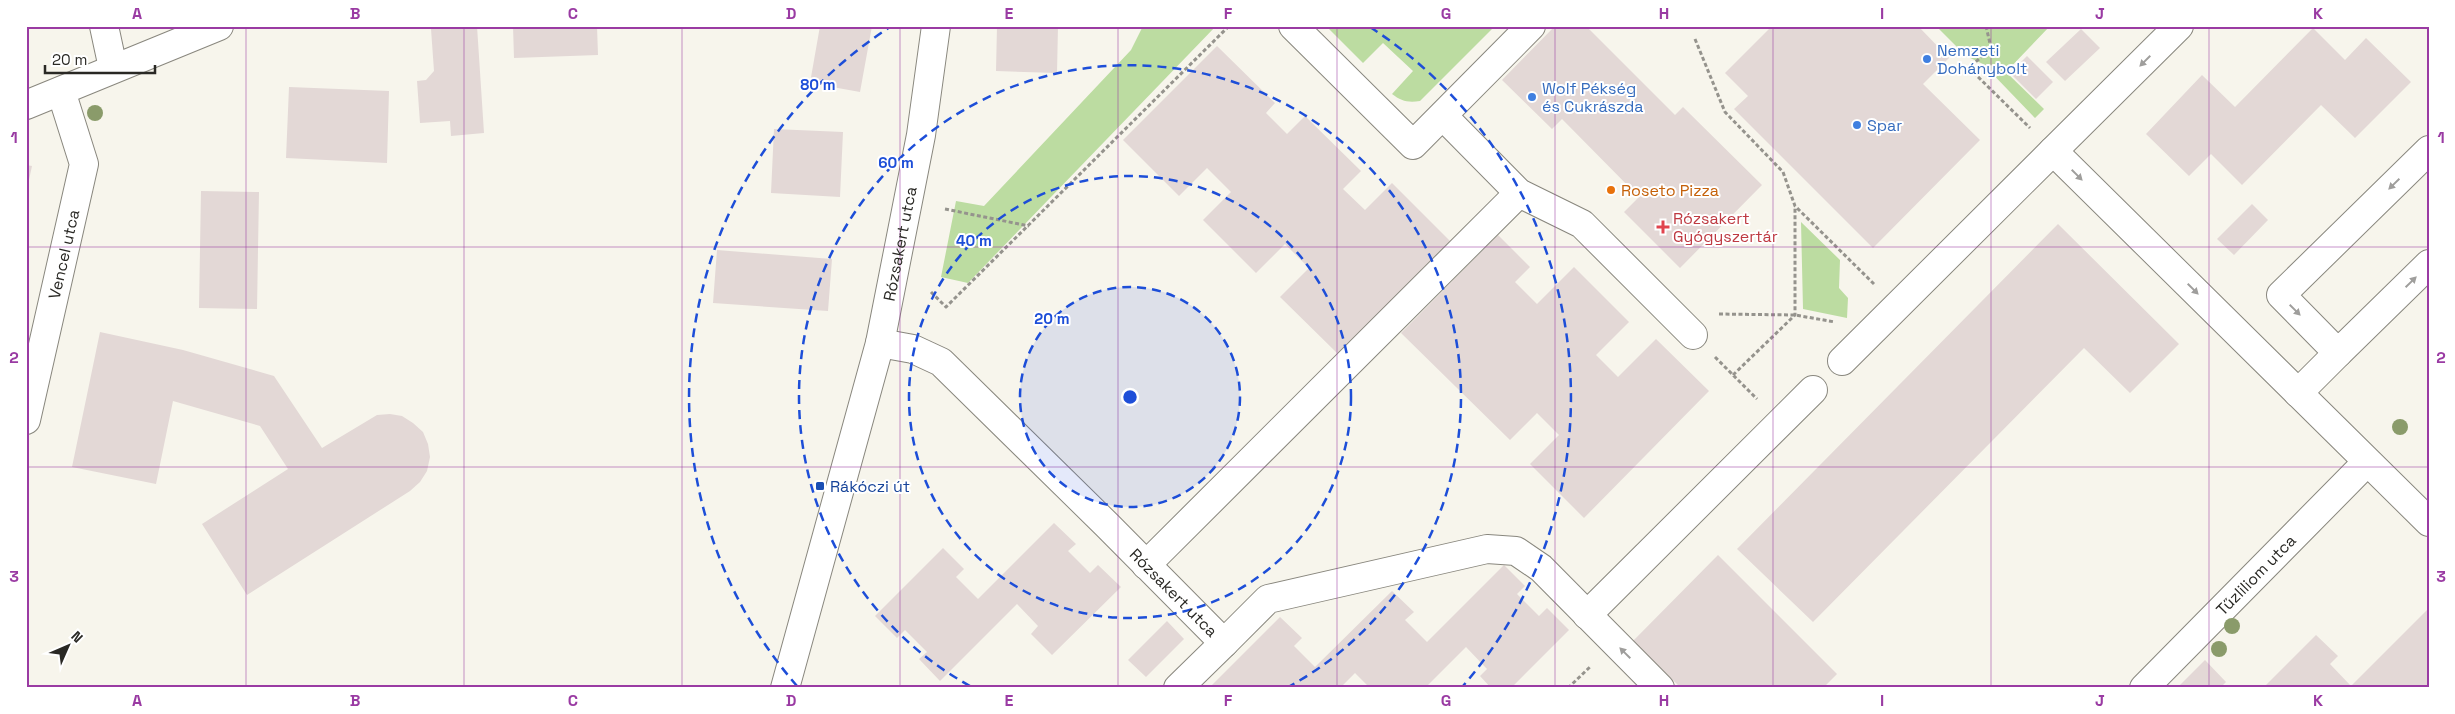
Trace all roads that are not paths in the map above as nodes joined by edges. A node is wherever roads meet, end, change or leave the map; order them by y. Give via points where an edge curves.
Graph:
1 (104, 26) edge
2 (219, 26) edge
3 (936, 26) edge
4 (1293, 26) edge
5 (1531, 26) edge
6 (2179, 26) edge
7 (112, 68) junction
8 (61, 91) junction
9 (27, 105) edge
10 (1443, 116) junction
11 (2429, 150) edge
12 (2053, 151) junction
13 (1519, 193) junction
14 (2429, 264) edge
15 (1693, 335) road end
16 (880, 343) junction
17 (2338, 353) junction
18 (1842, 361) dead end
19 (1812, 390) dead end
20 (2298, 393) junction
21 (26, 420) edge
22 (2367, 462) junction
23 (2429, 522) edge
24 (1146, 565) junction
25 (1587, 614) junction
26 (1224, 643) junction
27 (785, 688) edge
28 (1178, 688) edge
29 (1660, 688) edge
30 (2144, 688) edge

1 - 7 street
2 - 7 street
3 - 16 street, Rózsakert utca via 921,135
4 - 10 street via 1413,145
5 - 10 street
6 -> 12 street
7 - 8 street
8 - 9 street
8 - 21 street, Vencel utca via 84,164
10 - 13 street
11 -> 17 street via 2280,295
12 - 18 street
12 -> 20 street
13 - 15 street via 1582,224
13 - 24 street
17 -> 14 street
16 - 24 street, Rózsakert utca via 912,350 941,362
16 - 27 street, Rózsakert utca
17 - 20 street
19 - 25 street
20 - 22 street
22 - 23 street
22 - 30 street, Tűzliliom utca
24 - 26 street, Rózsakert utca
25 - 26 street, Rózsakert utca via 1541,568 1516,551 1487,550 1268,599
29 -> 25 street
26 - 28 street

